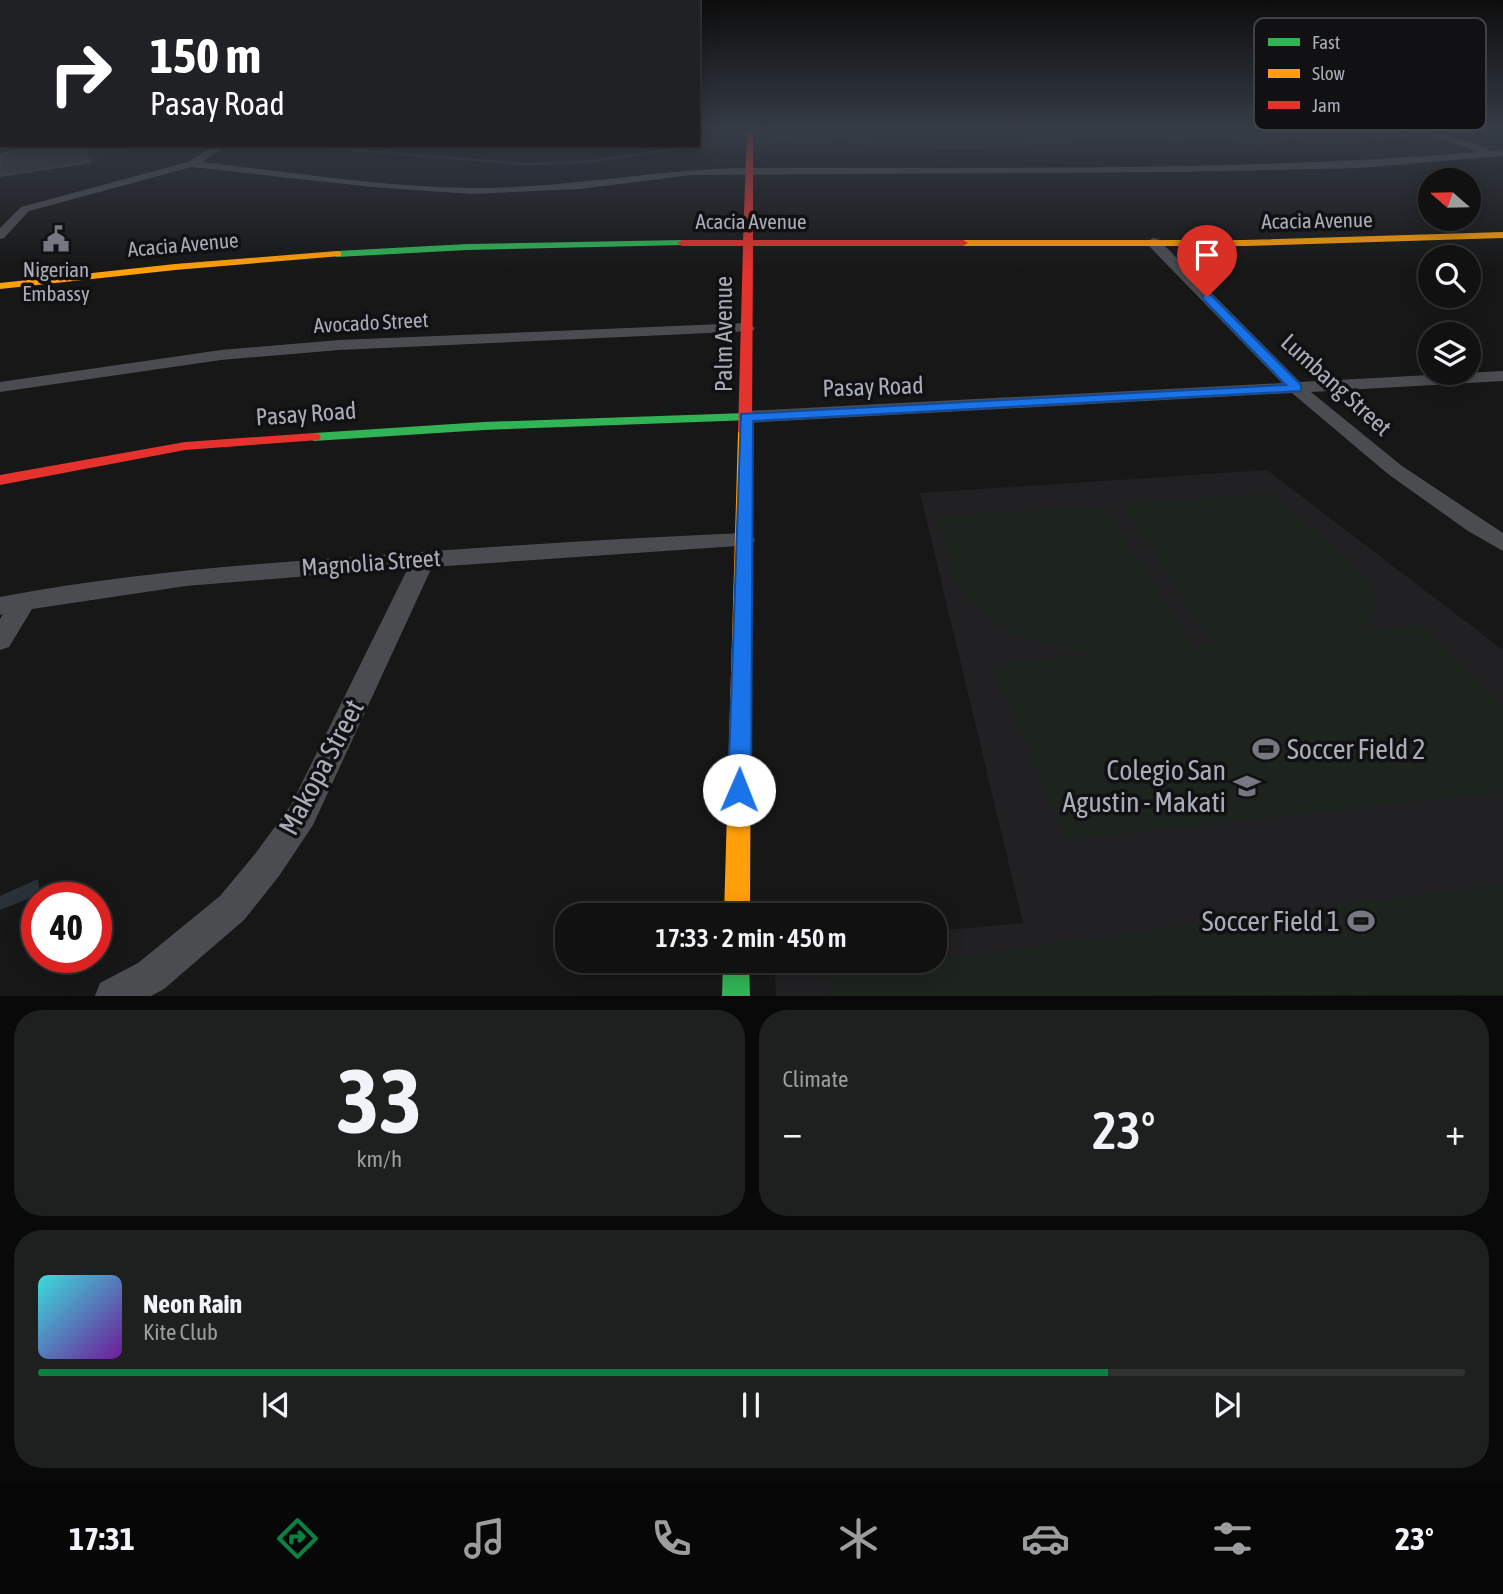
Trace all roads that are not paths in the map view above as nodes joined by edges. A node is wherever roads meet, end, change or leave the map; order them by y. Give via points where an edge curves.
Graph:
1 (146, 176) edge
2 (304, 176) edge
3 (655, 176) edge
4 (750, 176) edge
5 (0, 235) edge
6 (1503, 235) edge
7 (747, 242) junction
8 (1153, 242) junction
9 (0, 286) edge
10 (747, 328) junction
11 (1503, 376) edge
12 (0, 387) edge
13 (1297, 388) junction
14 (746, 417) junction
15 (0, 480) edge
16 (744, 540) junction
17 (1503, 543) edge
18 (424, 559) junction
19 (12, 603) edge
20 (0, 640) edge
21 (737, 903) edge
22 (736, 973) edge
23 (113, 996) edge
24 (736, 996) edge

1 - 5 street via 25,209
2 - 3 street via 471,191 580,186
4 - 7 street, Palm Avenue
6 - 8 street, Acacia Avenue via 1325,243
7 - 8 street, Acacia Avenue
7 - 9 street, Acacia Avenue via 369,252 184,265
7 - 10 street, Palm Avenue
8 - 13 street, Lumbang Street
10 - 12 street, Avocado Street via 339,345 221,355
10 - 14 street, Palm Avenue
11 - 13 street, Pasay Road
13 - 14 street, Pasay Road
13 - 17 street, Lumbang Street via 1388,464
14 - 15 street, Pasay Road via 484,426 245,443 164,451
14 - 16 street, Palm Avenue
16 - 18 street, Magnolia Street
16 - 21 street, Palm Avenue
18 - 19 street, Magnolia Street via 161,581
18 - 23 street, Makopa Street via 302,815 267,865 232,908 150,976
19 - 20 street
22 - 24 street

